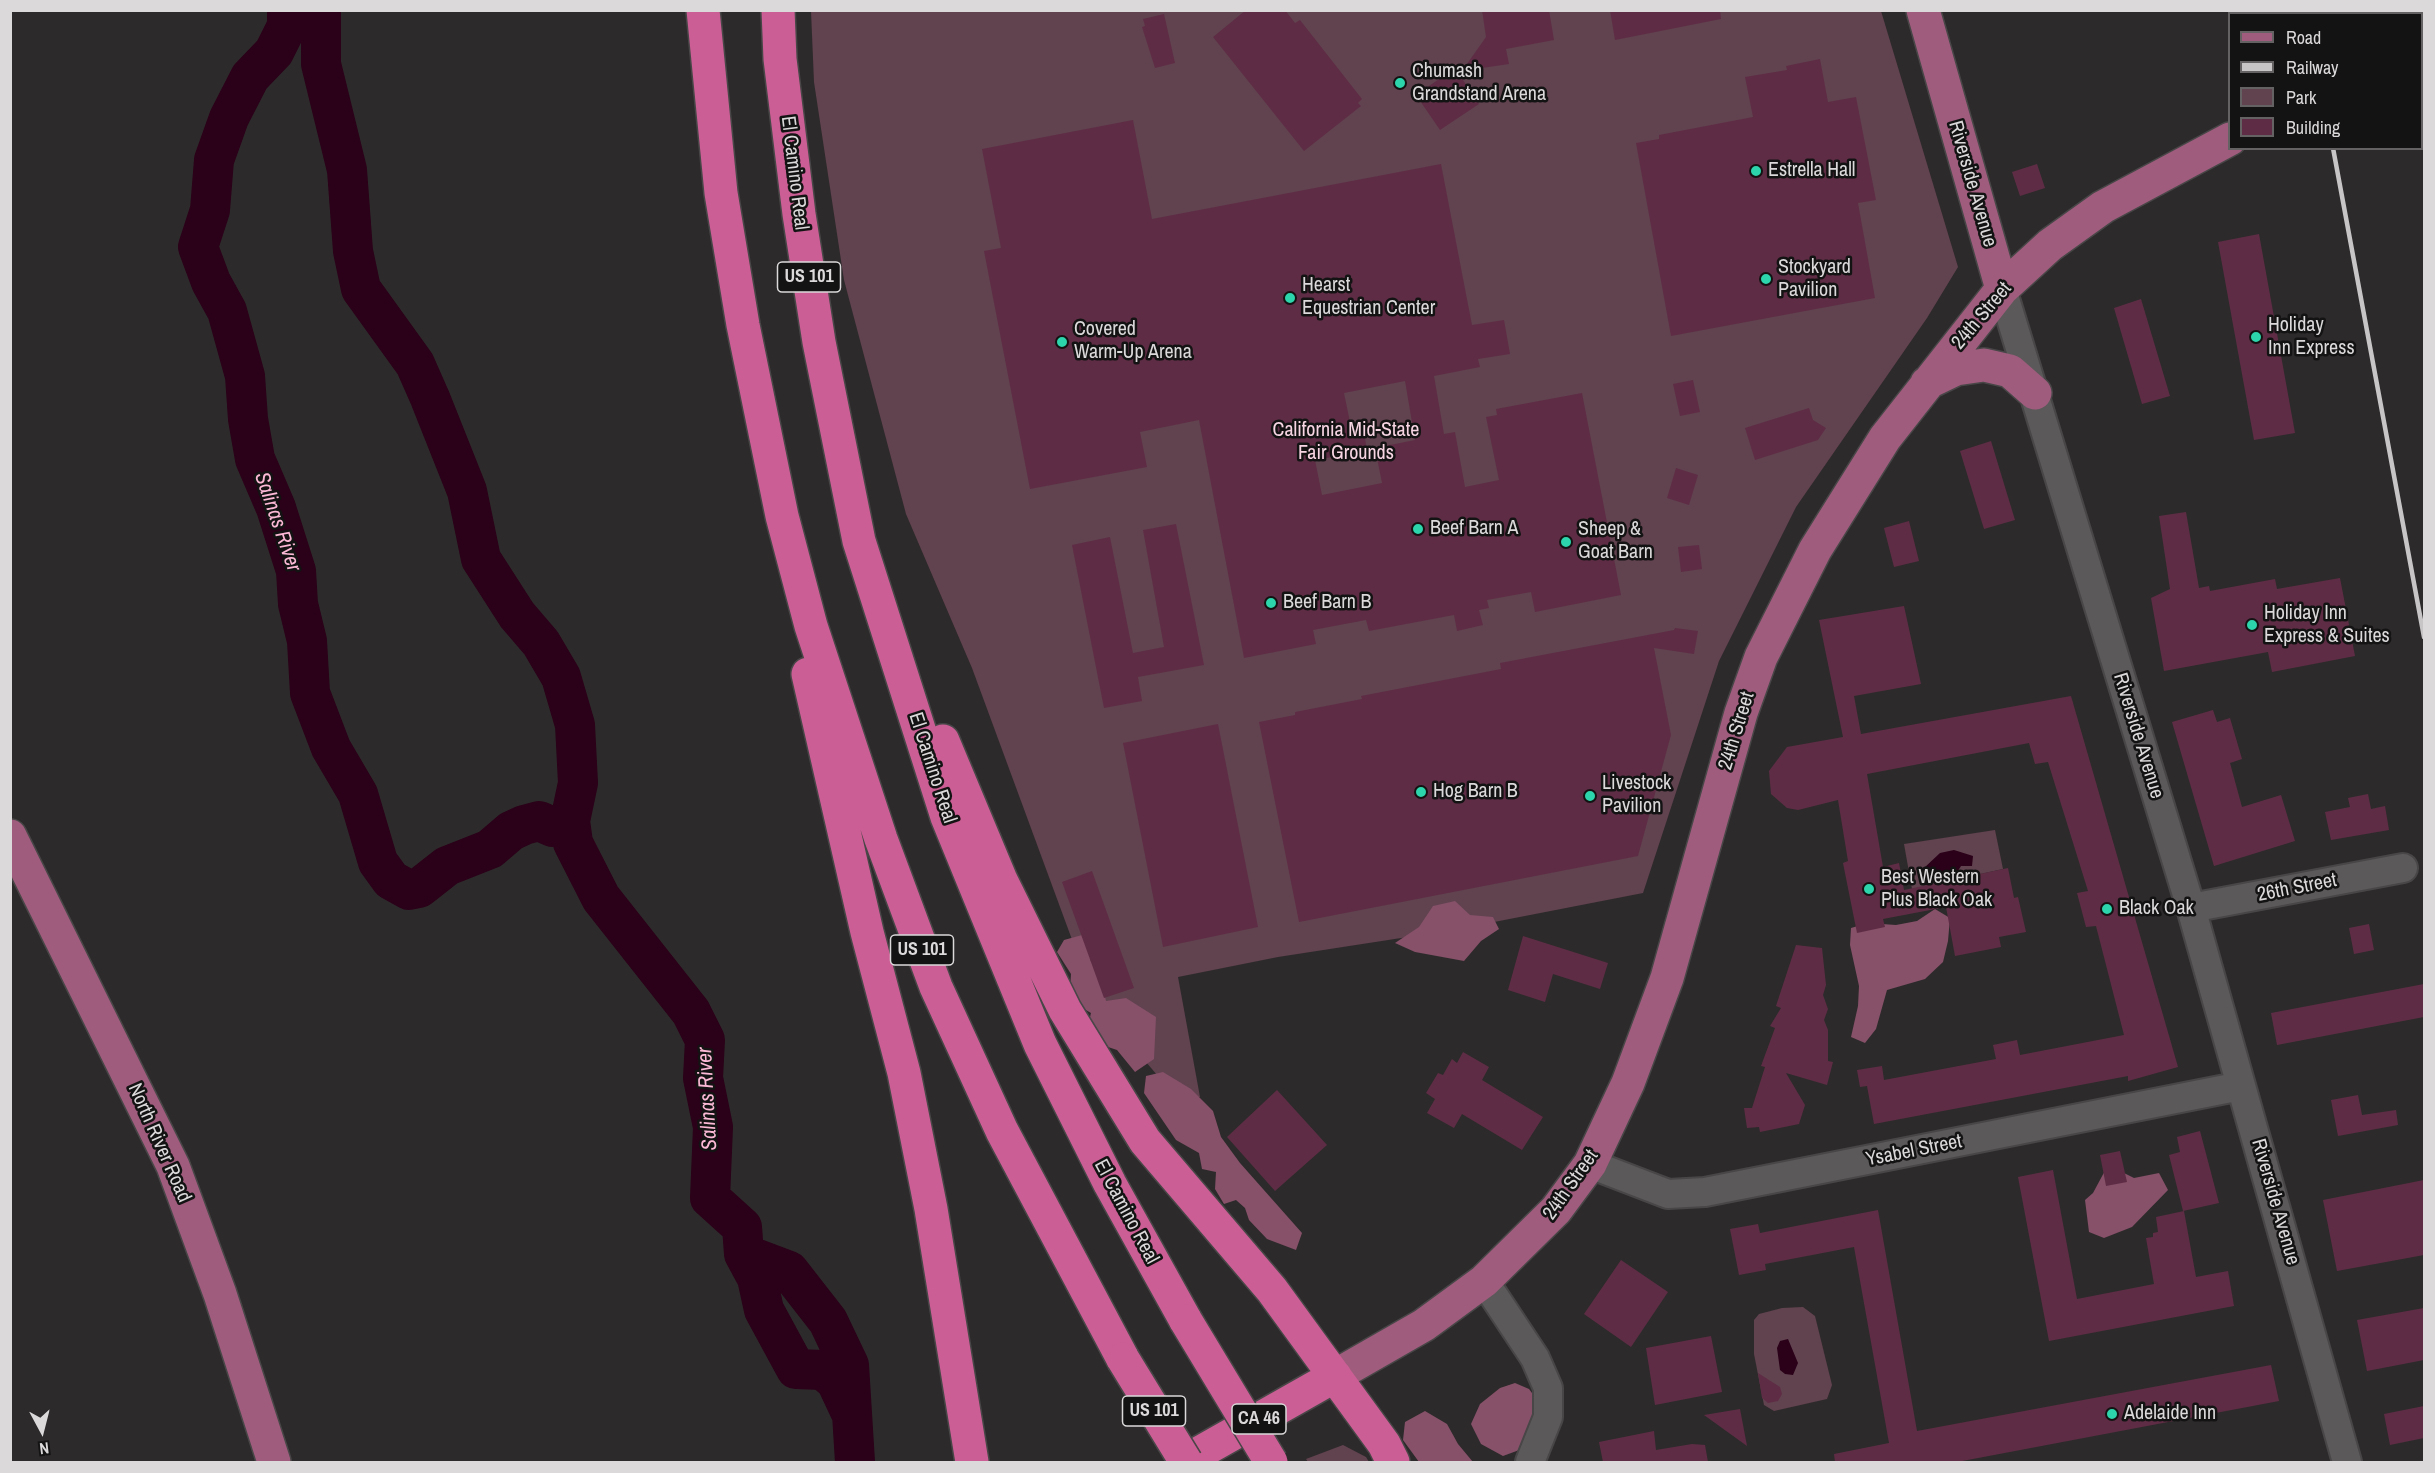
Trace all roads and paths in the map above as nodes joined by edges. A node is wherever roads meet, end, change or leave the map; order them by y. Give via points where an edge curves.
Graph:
1 (703, 10) edge
2 (778, 10) edge
3 (1923, 10) edge
4 (2228, 140) edge
5 (2002, 288) junction
6 (1926, 384) junction
7 (2035, 393) junction
8 (782, 516) junction
9 (859, 542) junction
10 (10, 836) edge
11 (2403, 868) dead end
12 (2191, 908) junction
13 (2241, 1086) junction
14 (1590, 1164) junction
15 (1484, 1281) junction
16 (1335, 1376) junction
17 (274, 1462) edge
18 (972, 1462) edge
19 (1184, 1462) edge
20 (1271, 1462) edge
21 (1393, 1462) edge
22 (1530, 1462) edge
23 (2347, 1462) edge

1 - 8 highway, US 101 via 721,193
2 - 9 highway, El Camino Real / US 101 via 780,59 799,214 819,342
3 - 5 main road, Riverside Avenue
4 - 5 main road, 24th Street via 2103,207 2050,245
5 - 6 main road, 24th Street
5 - 7 street, Riverside Avenue
6 - 7 main road via 1956,369 1984,365 2010,371
6 - 14 main road, 24th Street via 1885,438 1815,550 1761,657 1741,713 1667,978 1628,1083
7 - 12 street, Riverside Avenue
8 - 18 highway via 811,692 904,1073 931,1209
8 - 19 highway, US 101, bridge via 811,626 881,839 936,987 1002,1131 1123,1359
9 - 16 highway via 1001,880 1065,1010 1144,1140 1272,1290
9 - 20 highway, El Camino Real / US 101, bridge via 947,817 1040,1044 1110,1184
10 - 17 main road, North River Road via 173,1166 220,1294
11 - 12 street, 26th Street
12 - 13 street, Riverside Avenue
13 - 14 street, Ysabel Street via 1705,1192 1668,1194
13 - 23 street, Riverside Avenue
14 - 15 main road, 24th Street via 1556,1210
15 - 16 main road, 24th Street via 1424,1325
15 - 22 street via 1535,1358 1548,1388 1548,1417
16 - 19 highway, CA 46
16 - 21 highway

